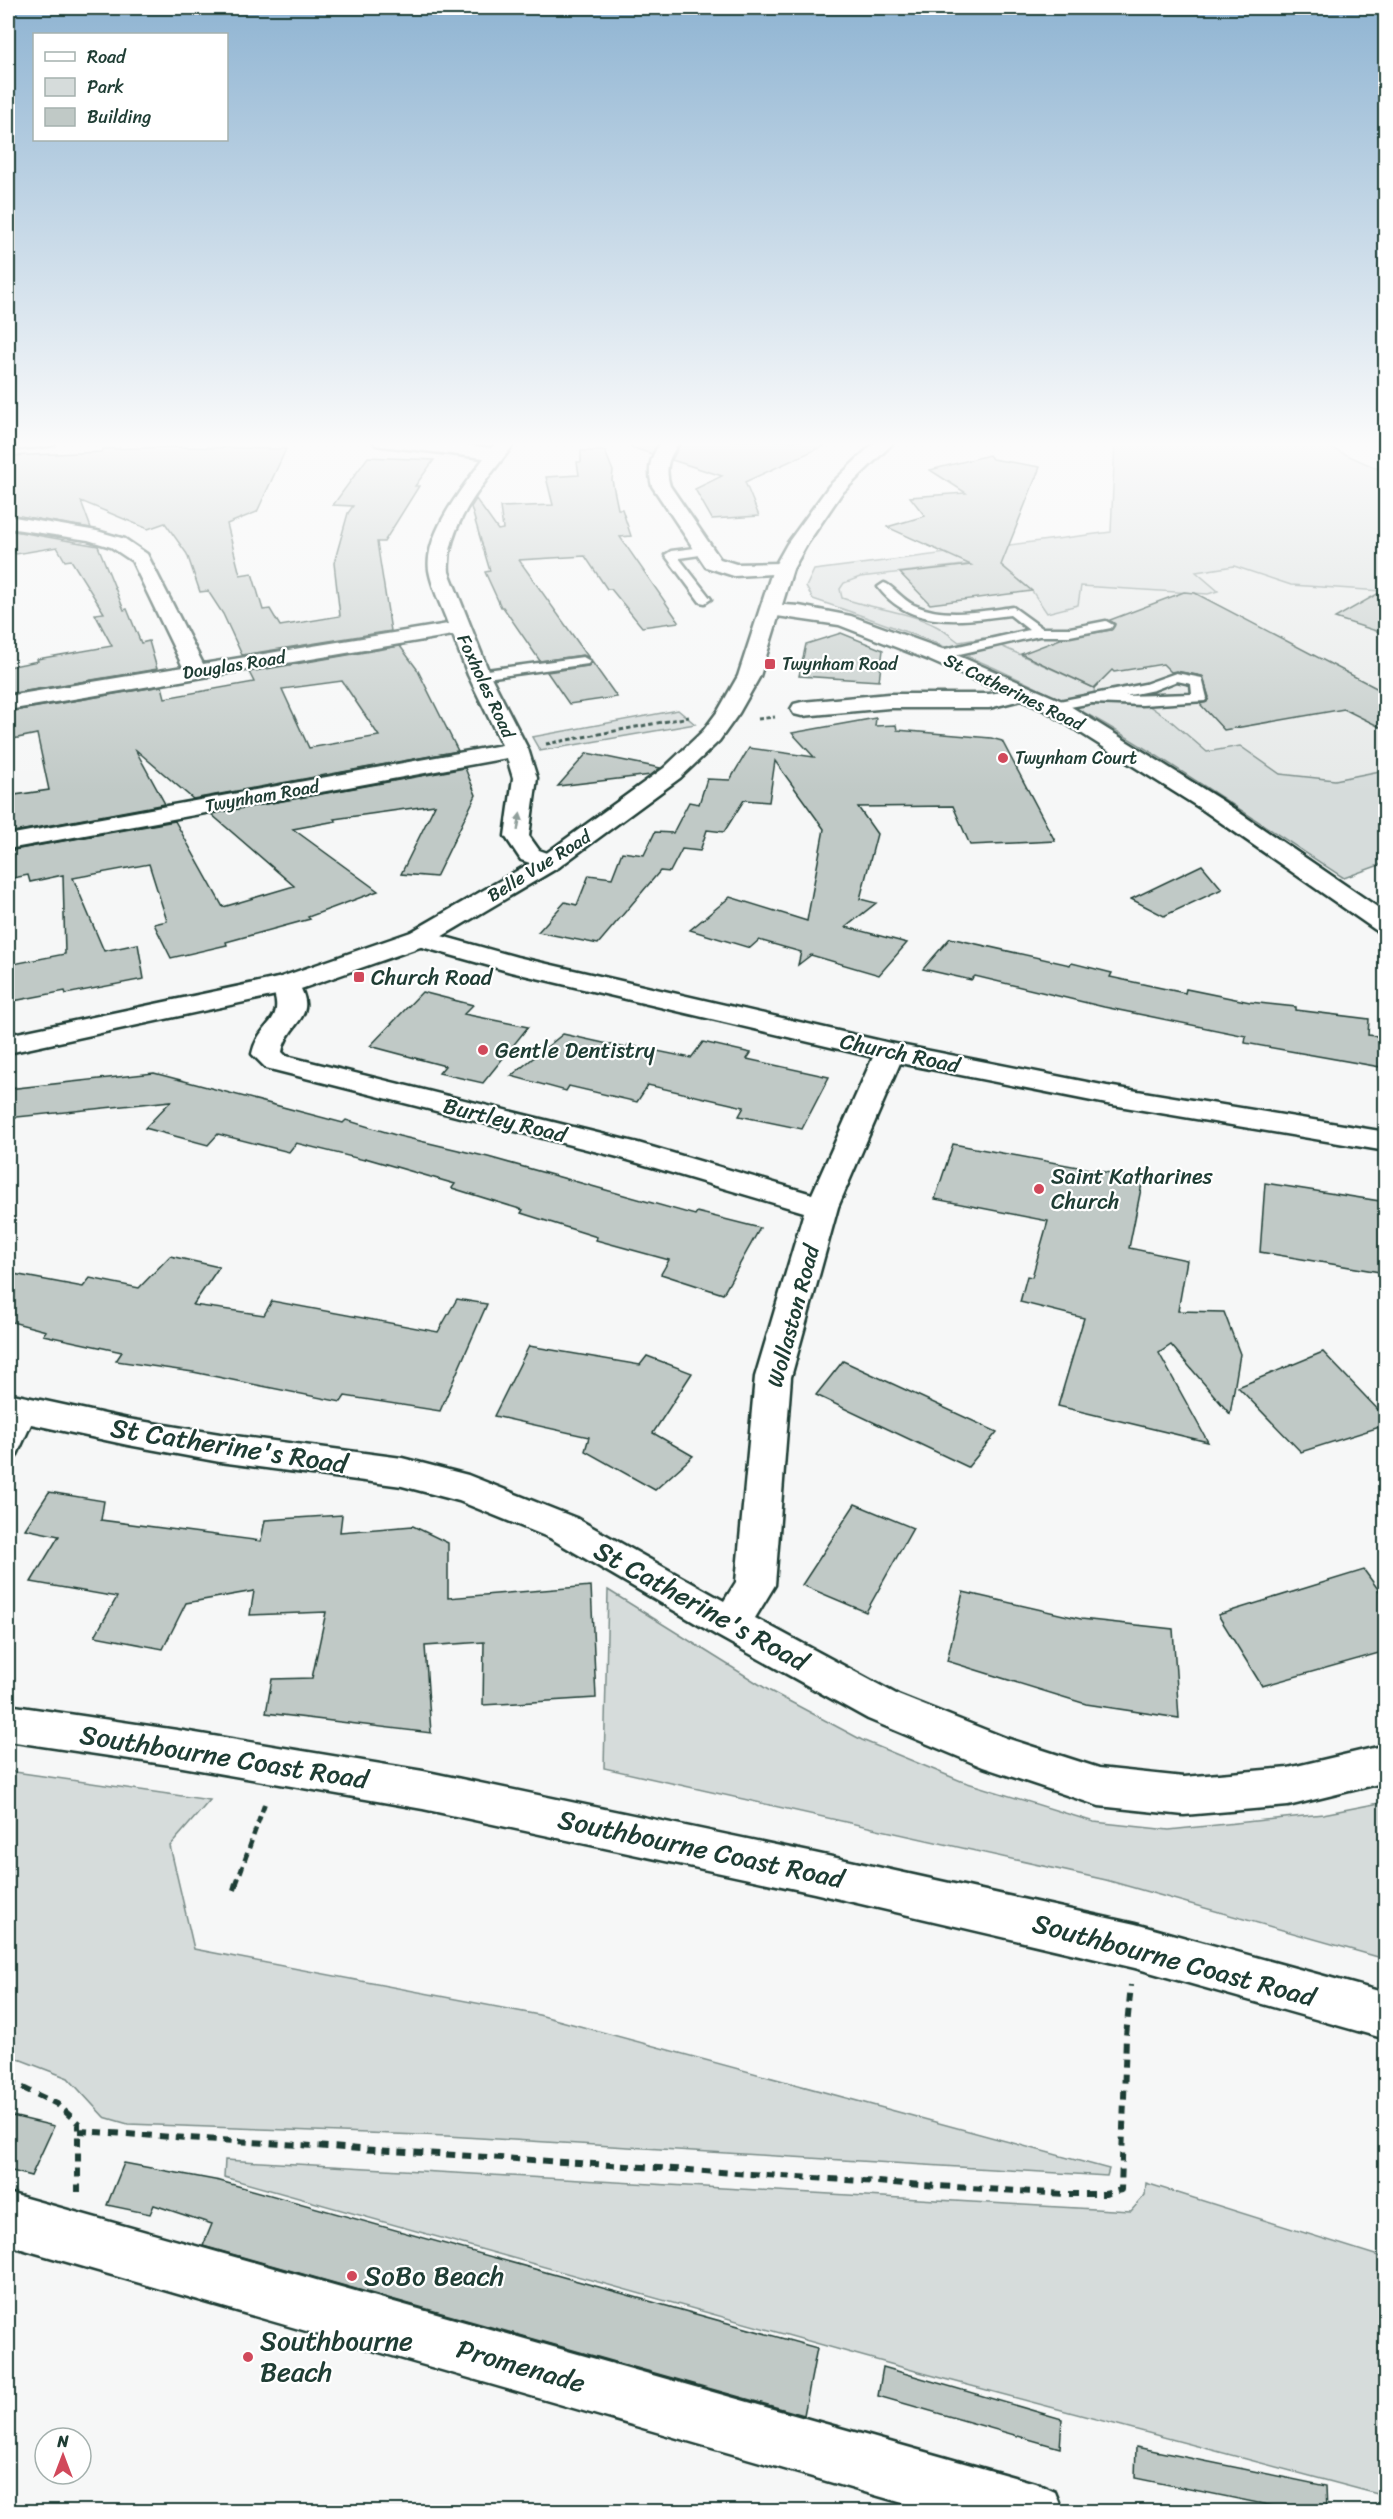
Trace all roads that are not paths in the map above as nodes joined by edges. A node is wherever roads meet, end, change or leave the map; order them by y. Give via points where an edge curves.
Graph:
1 (140, 559) edge
2 (438, 559) edge
3 (674, 559) edge
4 (709, 559) edge
5 (790, 559) edge
6 (783, 569) junction
7 (884, 587) dead end
8 (705, 599) dead end
9 (770, 610) junction
10 (1106, 625) dead end
11 (460, 628) junction
12 (1039, 632) junction
13 (937, 655) junction
14 (583, 661) dead end
15 (196, 671) junction
16 (479, 675) junction
17 (1021, 692) junction
18 (1094, 699) junction
19 (8, 703) edge
20 (1054, 706) junction
21 (802, 709) road end
22 (516, 749) junction
23 (8, 842) edge
24 (550, 862) junction
25 (1348, 898) junction
26 (1386, 899) edge
27 (1386, 925) edge
28 (420, 938) junction
29 (285, 985) junction
30 (8, 1044) edge
31 (890, 1052) junction
32 (1386, 1142) edge
33 (822, 1207) junction
34 (17, 1408) edge
35 (8, 1451) edge
36 (730, 1624) junction
37 (8, 1723) edge
38 (1386, 1763) edge
39 (1386, 2016) edge
40 (8, 2219) edge
41 (1035, 2511) edge

1 - 15 street
2 - 11 street, Foxholes Road
3 - 8 lane
4 - 6 street via 734,570
5 - 6 street, Belle Vue Road
6 - 9 street, Belle Vue Road
7 - 12 lane via 899,604 951,618 1013,611
9 - 13 street, St Catherines Road via 844,620
9 - 24 street, Belle Vue Road via 749,676 711,736 672,773
10 - 12 lane via 1070,632
11 - 15 street, Douglas Road
11 - 16 street, Foxholes Road
12 - 13 lane
13 - 17 street, St Catherines Road
14 - 16 lane
15 - 19 street, Douglas Road
16 - 22 street, Foxholes Road
17 - 20 street, St Catherines Road
17 - 21 street via 989,701 889,701
18 - 18 lane via 1176,677 1197,681 1200,698
18 - 20 lane
20 - 25 street, St Catherines Road via 1203,799
22 - 23 street, Twynham Road
24 -> 22 street, Foxholes Road via 530,855 517,836 525,778
24 - 28 street, Belle Vue Road
25 - 26 street
25 - 27 street, St Catherines Road
28 - 29 street, Belle Vue Road
28 - 31 street, Church Road via 511,964
29 - 30 street, Belle Vue Road
29 - 33 street, Burtley Road via 293,999 292,1010 267,1044 267,1054 276,1062 627,1150
31 - 32 street, Church Road via 1107,1095
31 - 33 street, Wollaston Road
33 - 36 street, Wollaston Road via 773,1377 754,1585
34 - 35 lane
34 - 36 street, St Catherine's Road via 220,1448 402,1472 468,1489 563,1528
36 - 38 street, St Catherine's Road via 883,1707 998,1754 1099,1787 1184,1796 1276,1788
37 - 39 street, Southbourne Coast Road via 434,1793 814,1873 1135,1946
40 - 41 street, Promenade

